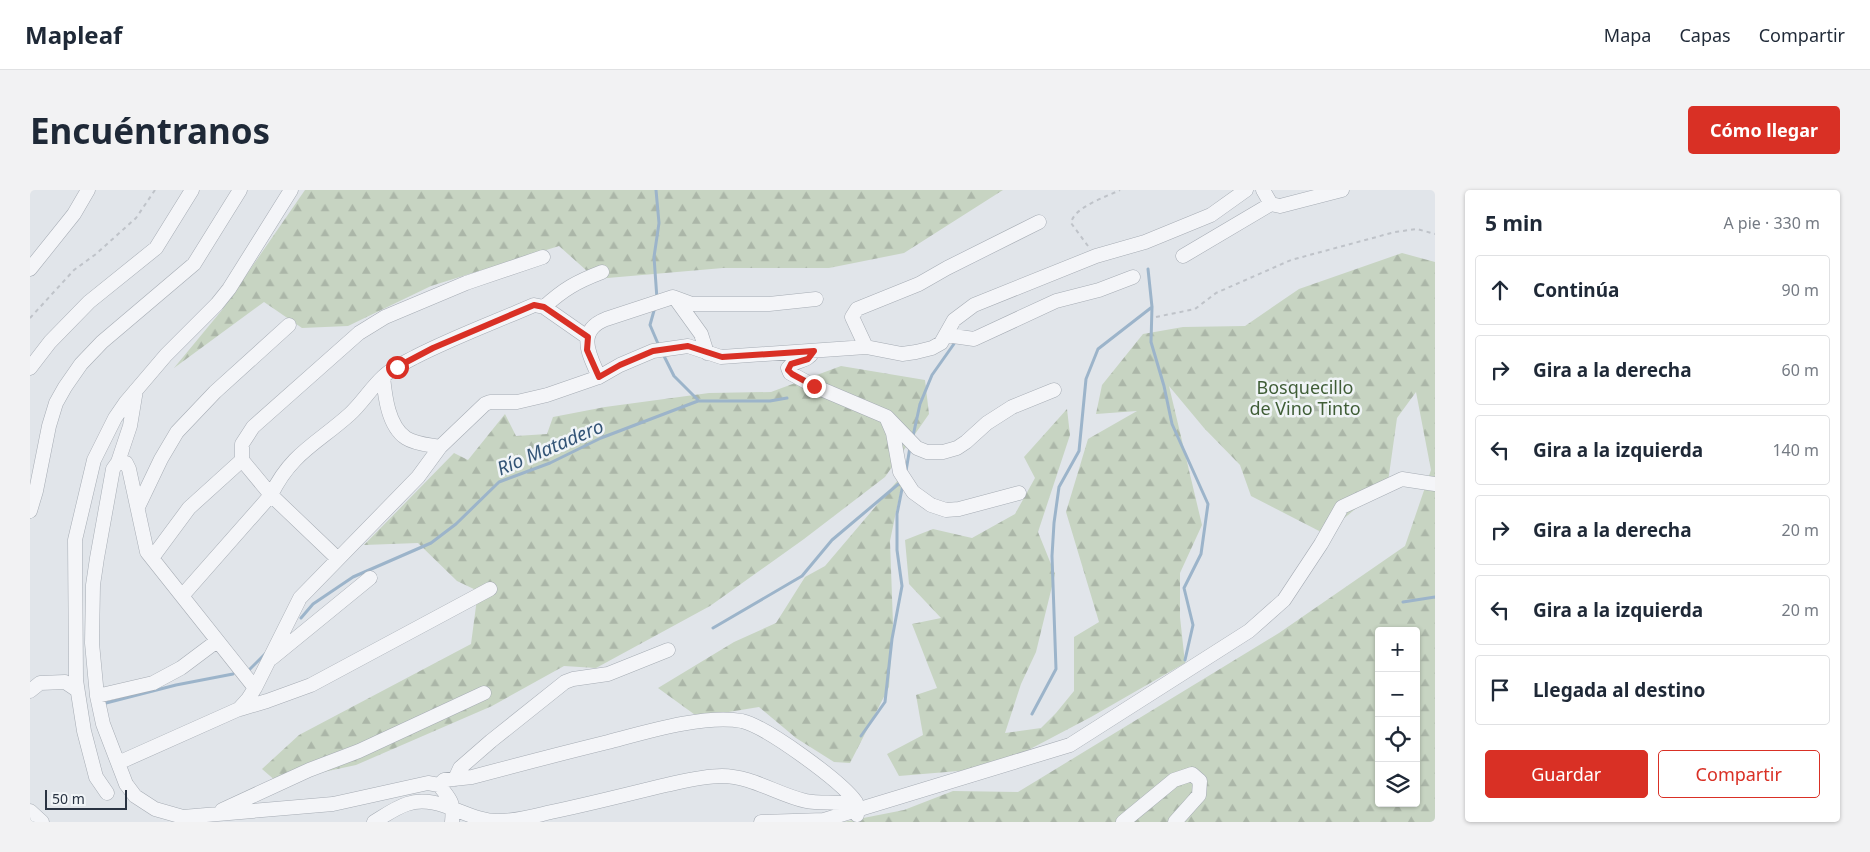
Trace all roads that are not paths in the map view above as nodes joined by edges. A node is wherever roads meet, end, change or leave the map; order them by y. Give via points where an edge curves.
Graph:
1 (96, 190) edge
2 (192, 190) edge
3 (240, 190) edge
4 (291, 190) edge
5 (1246, 190) edge
6 (1263, 190) edge
7 (1342, 190) edge
8 (86, 194) edge
9 (1271, 204) junction
10 (1039, 222) dead end
11 (1184, 256) dead end
12 (543, 257) dead end
13 (30, 269) edge
14 (602, 272) dead end
15 (1132, 277) dead end
16 (673, 297) junction
17 (816, 299) dead end
18 (544, 307) junction
19 (289, 325) dead end
20 (946, 335) junction
21 (588, 337) junction
22 (866, 347) junction
23 (814, 351) junction
24 (707, 353) junction
25 (30, 368) edge
26 (383, 376) junction
27 (599, 377) junction
28 (136, 389) junction
29 (1054, 390) dead end
30 (886, 416) junction
31 (440, 447) junction
32 (242, 460) junction
33 (118, 462) junction
34 (1435, 484) edge
35 (1019, 493) dead end
36 (271, 496) junction
37 (138, 507) junction
38 (30, 511) edge
39 (152, 558) junction
40 (338, 559) junction
41 (370, 578) dead end
42 (490, 589) dead end
43 (182, 596) junction
44 (217, 641) junction
45 (668, 650) dead end
46 (268, 661) junction
47 (254, 688) junction
48 (77, 690) junction
49 (30, 691) edge
50 (484, 694) dead end
51 (98, 696) junction
52 (239, 709) junction
53 (118, 763) junction
54 (455, 779) junction
55 (439, 785) junction
56 (107, 793) dead end
57 (30, 811) edge
58 (856, 813) edge
59 (210, 815) junction
60 (453, 816) edge
61 (42, 822) edge
62 (374, 822) edge
63 (760, 822) edge
64 (1123, 822) edge
65 (1176, 822) edge

1 - 8 street
2 - 25 street via 156,248 89,302
3 - 38 street via 194,264 102,342 65,387 54,410
4 - 28 street via 229,289
5 - 20 street via 1211,215 974,305 954,320
6 - 9 street
7 - 9 street via 1280,206
8 - 13 street
9 - 11 street
10 - 22 street via 919,284 858,309 852,316
12 - 32 street via 403,309 359,333 253,427 242,444
14 - 18 street via 577,281
15 - 20 street via 1056,301 974,339
16 - 17 street via 692,304 769,304
16 - 21 street via 598,322
16 - 24 street via 701,334
18 - 21 street
18 - 26 street via 534,305 433,348
19 - 37 street via 215,392 177,432
20 - 22 street via 941,343 916,352 902,354
21 - 27 street via 587,350
22 - 23 street
23 - 24 street via 722,357
23 - 30 street via 808,359 791,364 788,368 790,373
24 - 27 street via 688,346 653,351
26 - 31 street via 385,399 396,428 406,438
26 - 36 street via 350,414 305,449 280,477
27 - 31 street via 547,395 517,402 485,404
28 - 33 street via 130,426
28 - 48 street via 94,460 75,540
29 - 30 street via 1012,407 987,422 966,442 943,452 917,448
30 - 35 street via 893,433 900,472 913,492 931,505 946,510 959,509
31 - 40 street via 418,478
32 - 36 street
32 - 39 street via 189,508
33 - 37 street via 128,466
33 - 51 street via 113,468 93,585 92,643
34 - 58 street via 1402,479 1342,507 1284,600 1249,631 1070,745
36 - 40 street
36 - 43 street
37 - 39 street via 147,552
39 - 43 street
40 - 46 street via 300,598
41 - 46 street
42 - 52 street via 311,684
43 - 44 street
44 - 47 street
44 - 51 street via 181,668 153,683
45 - 54 street via 608,674 565,682 460,768
46 - 47 street
47 - 52 street
48 - 49 street via 65,682 40,683
48 - 56 street via 96,777
50 - 59 street
51 - 53 street via 103,724
52 - 53 street
53 - 59 street via 126,784 144,802 183,817
54 - 55 street via 444,780
54 - 58 street via 671,726 728,720 760,728 783,742 851,795 856,802
55 - 59 street via 419,783 333,804
55 - 60 street via 452,803
57 - 61 street
58 - 60 street via 840,802 807,801 724,776 689,780 512,820
58 - 63 street via 824,820
60 - 62 street via 427,802 408,804
64 - 65 street via 1174,780 1192,774 1200,780 1199,795

